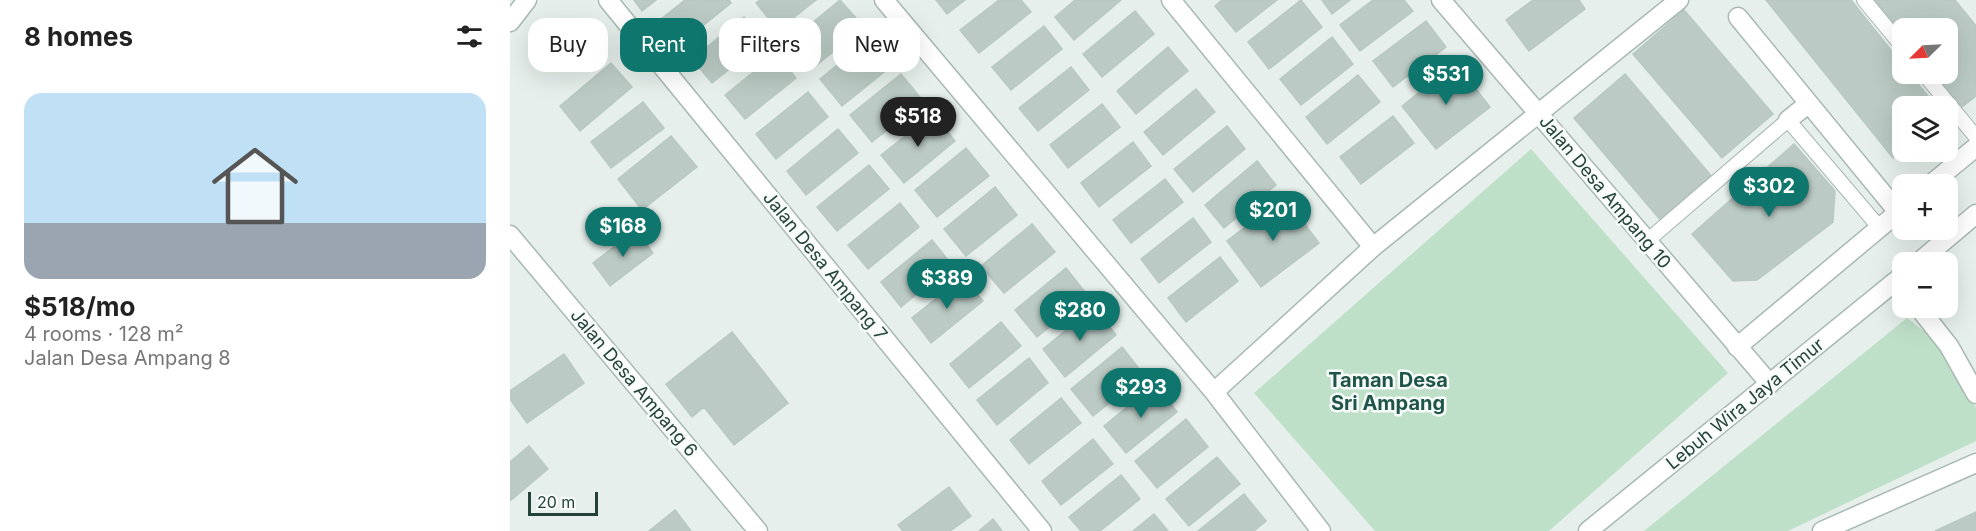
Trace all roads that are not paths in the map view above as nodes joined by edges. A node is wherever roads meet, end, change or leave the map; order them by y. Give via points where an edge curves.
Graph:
1 (528, 0) edge
2 (608, 0) edge
3 (884, 0) edge
4 (1170, 0) edge
5 (1441, 0) edge
6 (1679, 0) edge
7 (1864, 0) edge
8 (1738, 17) dead end
9 (510, 22) edge
10 (1892, 34) edge
11 (1932, 84) edge
12 (1808, 104) junction
13 (1538, 113) junction
14 (1788, 120) junction
15 (1976, 137) edge
16 (1976, 147) edge
17 (1943, 174) edge
18 (1892, 201) edge
19 (1976, 214) edge
20 (1892, 217) edge
21 (1879, 228) junction
22 (510, 235) edge
23 (1647, 241) junction
24 (1373, 247) junction
25 (1931, 252) edge
26 (1892, 287) edge
27 (1927, 318) edge
28 (1737, 346) junction
29 (1770, 384) junction
30 (1214, 392) junction
31 (1976, 394) edge
32 (1976, 463) edge
33 (758, 531) edge
34 (1042, 531) edge
35 (1321, 531) edge
36 (1588, 531) edge
37 (1822, 531) edge

1 - 9 street
2 - 34 street, Jalan Desa Ampang 7
3 - 30 street
4 - 24 street
5 - 13 street, Jalan Desa Ampang 10
6 - 13 street
7 - 10 lane
8 - 12 street
11 - 15 lane
12 - 14 street
12 - 18 street
13 - 23 street, Jalan Desa Ampang 10
13 - 24 street
14 - 21 lane
14 - 23 lane
16 - 17 street
19 - 25 street
20 - 21 street
21 - 28 street
22 - 33 street, Jalan Desa Ampang 6
23 - 28 street, Jalan Desa Ampang 10
24 - 30 street
26 - 29 street, Lebuh Wira Jaya Timur
27 - 31 street via 1949,346
28 - 29 street, Jalan Desa Ampang 10
29 - 36 street, Lebuh Wira Jaya Timur
30 - 35 street
32 - 37 street

